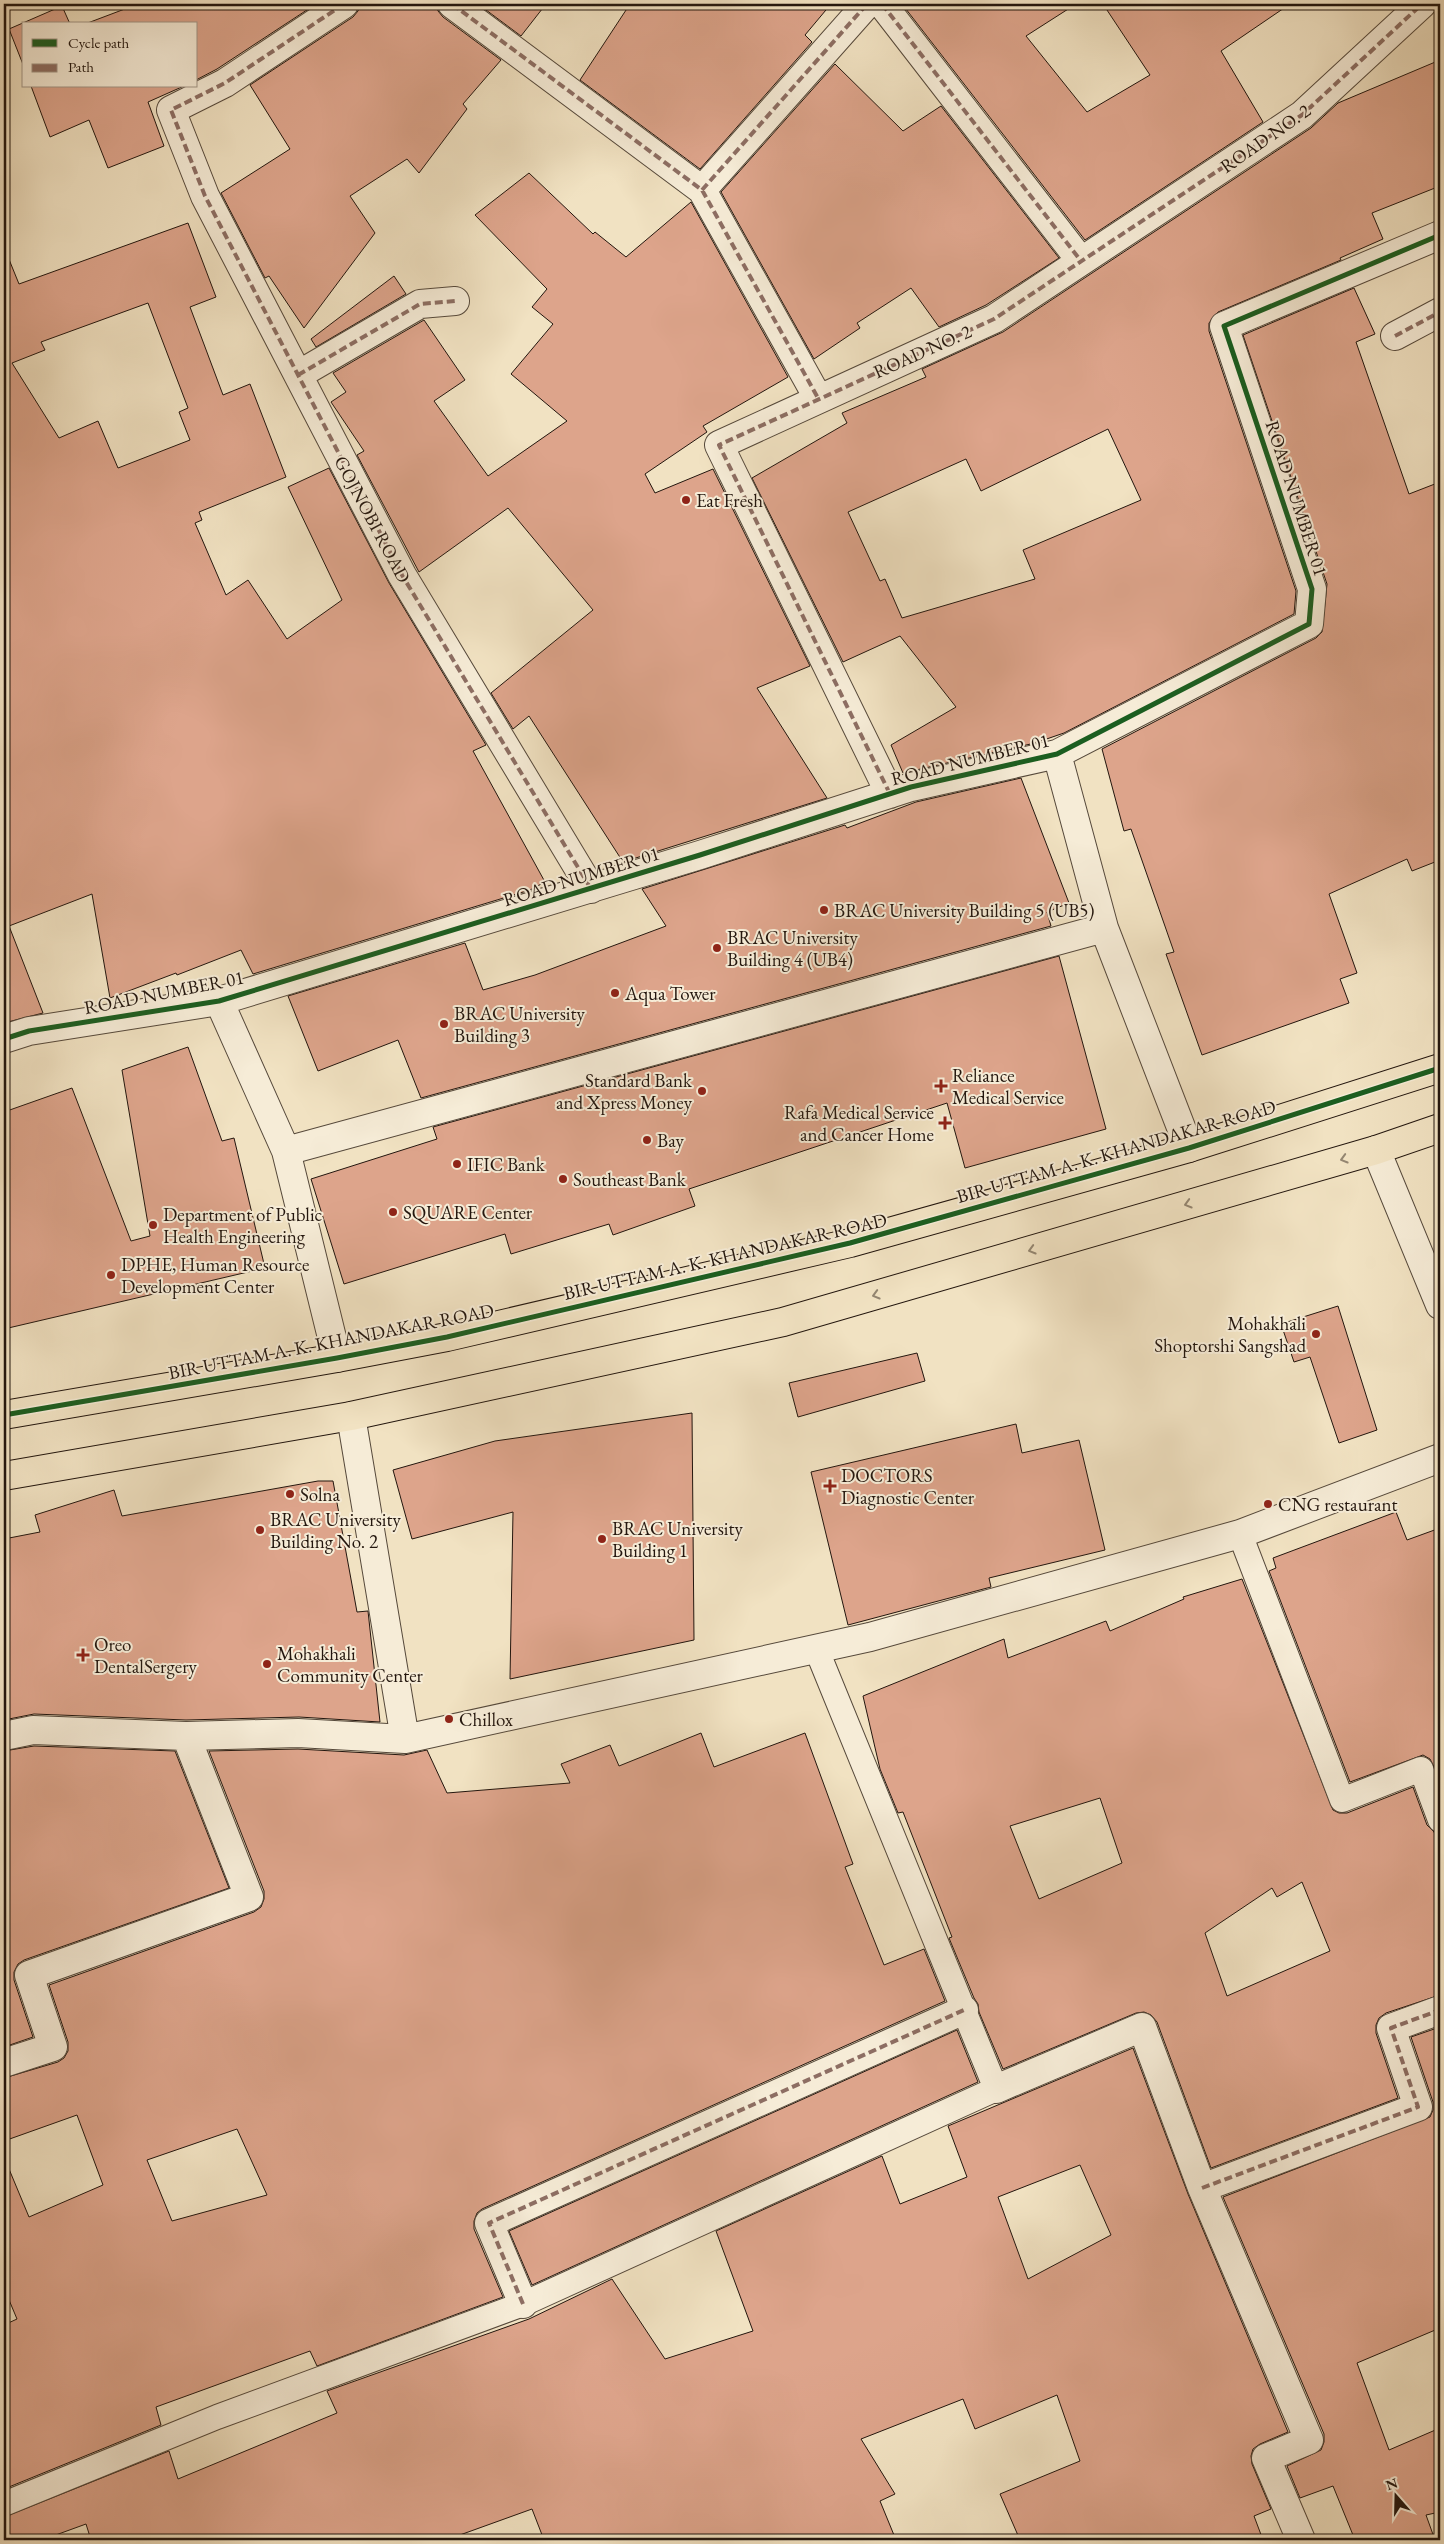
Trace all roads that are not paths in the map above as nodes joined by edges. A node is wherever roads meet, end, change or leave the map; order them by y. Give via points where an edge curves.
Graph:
1 (344, 4) edge
2 (452, 4) edge
3 (867, 4) edge
4 (882, 4) edge
5 (1422, 4) edge
6 (702, 190) junction
7 (1440, 235) edge
8 (1081, 261) junction
9 (454, 301) dead end
10 (1440, 312) edge
11 (1395, 336) dead end
12 (298, 375) junction
13 (818, 398) junction
14 (1057, 754) junction
15 (890, 794) junction
16 (591, 889) junction
17 (1104, 928) junction
18 (219, 1001) junction
19 (4, 1039) edge
20 (1440, 1068) edge
21 (1440, 1128) edge
22 (1190, 1148) junction
23 (1376, 1150) junction
24 (286, 1151) junction
25 (1440, 1305) edge
26 (337, 1358) junction
27 (4, 1415) edge
28 (351, 1416) junction
29 (1440, 1458) edge
30 (4, 1476) edge
31 (1240, 1534) junction
32 (816, 1648) junction
33 (4, 1736) edge
34 (186, 1736) junction
35 (405, 1739) junction
36 (1440, 1820) edge
37 (964, 2010) junction
38 (1440, 2010) edge
39 (4, 2064) edge
40 (996, 2089) junction
41 (1202, 2188) junction
42 (523, 2304) junction
43 (4, 2504) edge
44 (1301, 2540) edge

1 - 12 street, GOJNOBI ROAD via 225,83 171,110 205,196
2 - 6 street
3 - 6 street
4 - 8 street
5 - 8 street, ROAD NO. 2 via 1302,115
6 - 13 street
7 - 14 street, ROAD NUMBER 01 via 1224,326 1312,589 1308,624
8 - 13 street, ROAD NO. 2 via 994,319
9 - 12 street via 420,304
10 - 11 street
12 - 16 street, GOJNOBI ROAD via 402,575
13 - 15 street, ROAD NO. 2 via 719,444
14 - 15 street, ROAD NUMBER 01
14 - 17 street
15 - 16 street, ROAD NUMBER 01
16 - 18 street, ROAD NUMBER 01
17 - 22 street
17 - 24 street
18 - 19 street, ROAD NUMBER 01 via 29,1031
18 - 24 street
20 - 22 main road, BIR UTTAM A. K. KHANDAKAR ROAD
21 - 23 main road
22 - 26 main road, BIR UTTAM A. K. KHANDAKAR ROAD via 850,1244 447,1337
23 - 25 street
23 -> 28 main road via 783,1322
24 - 26 street
26 - 27 main road, BIR UTTAM A. K. KHANDAKAR ROAD
28 - 30 main road
28 - 35 street
29 - 31 street
31 - 32 street via 870,1637
31 - 36 lane via 1342,1800 1421,1769
32 - 35 street
32 - 37 lane
33 - 34 street via 33,1730
34 - 35 street via 298,1733
34 - 39 street via 249,1896 30,1975 53,2047
37 - 40 lane
37 - 42 street via 489,2223
38 - 41 street via 1390,2028 1418,2107
40 - 41 street via 1142,2027
40 - 42 lane
41 - 44 street via 1309,2440 1266,2458
42 - 43 lane via 217,2417

